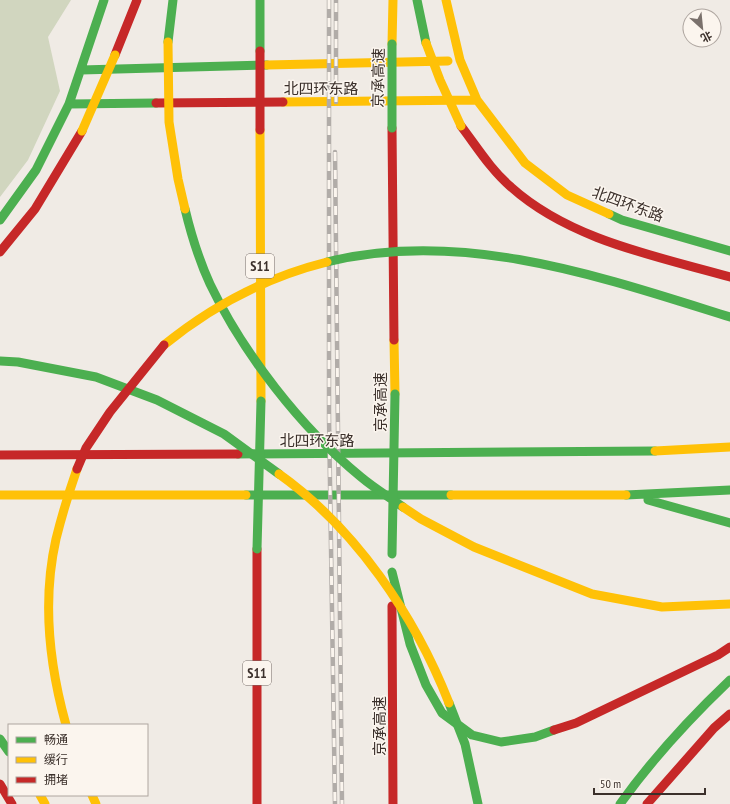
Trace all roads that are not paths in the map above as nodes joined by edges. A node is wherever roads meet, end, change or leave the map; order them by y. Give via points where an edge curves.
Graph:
1 (104, 0) edge
2 (137, 0) edge
3 (173, 0) edge
4 (260, 0) edge
5 (393, 0) edge
6 (417, 0) edge
7 (446, 0) edge
8 (460, 60) junction
9 (80, 70) junction
10 (477, 100) junction
11 (69, 104) junction
12 (0, 220) edge
13 (730, 251) edge
14 (0, 252) edge
15 (730, 277) edge
16 (730, 317) edge
17 (0, 362) edge
18 (730, 447) edge
19 (0, 455) edge
20 (730, 490) edge
21 (0, 495) edge
22 (632, 495) junction
23 (730, 523) edge
24 (392, 572) junction
25 (730, 604) edge
26 (730, 647) edge
27 (730, 680) edge
28 (730, 714) edge
29 (66, 724) edge
30 (0, 739) edge
31 (8, 751) edge
32 (0, 784) edge
33 (257, 800) edge
34 (393, 800) edge
35 (12, 804) edge
36 (478, 804) edge
37 (620, 804) edge
38 (647, 804) edge

1 - 9 main road
2 - 14 main road, bridge via 82,131 52,187 16,236
3 - 25 main road, bridge via 168,42 169,122 178,179 192,232 210,283 236,330 277,390 319,438 361,477 421,520 474,547 533,572 592,594 662,607
4 - 33 main road, S11, bridge via 261,401 257,549
5 - 24 main road, 京承高速, bridge
6 - 15 main road, bridge via 426,43 461,126 488,163 520,195 570,225 627,247
7 - 8 main road
8 - 9 main road
8 - 10 main road
9 - 11 main road
10 - 11 main road, 北四环东路
10 - 13 main road, 北四环东路 via 525,163 567,195 622,220
11 - 12 main road via 36,170
16 - 29 main road, bridge via 634,287 548,266 467,252 386,253 317,264 266,281 215,308 162,347 122,395 85,450 64,504 53,554 49,606 50,656
17 - 36 main road, bridge via 18,362 96,378 157,400 224,434 289,481 339,527 383,582 419,637 444,690 465,744
18 - 19 main road, 北四环东路 via 641,452
20 - 22 main road
21 - 22 main road
22 - 23 main road
24 - 26 main road via 410,644 426,685 442,713 472,735 501,742 535,737 576,723
24 - 34 main road, 京承高速
27 - 37 main road via 685,723 639,777
28 - 38 main road via 714,728
30 - 31 main road
32 - 35 main road

